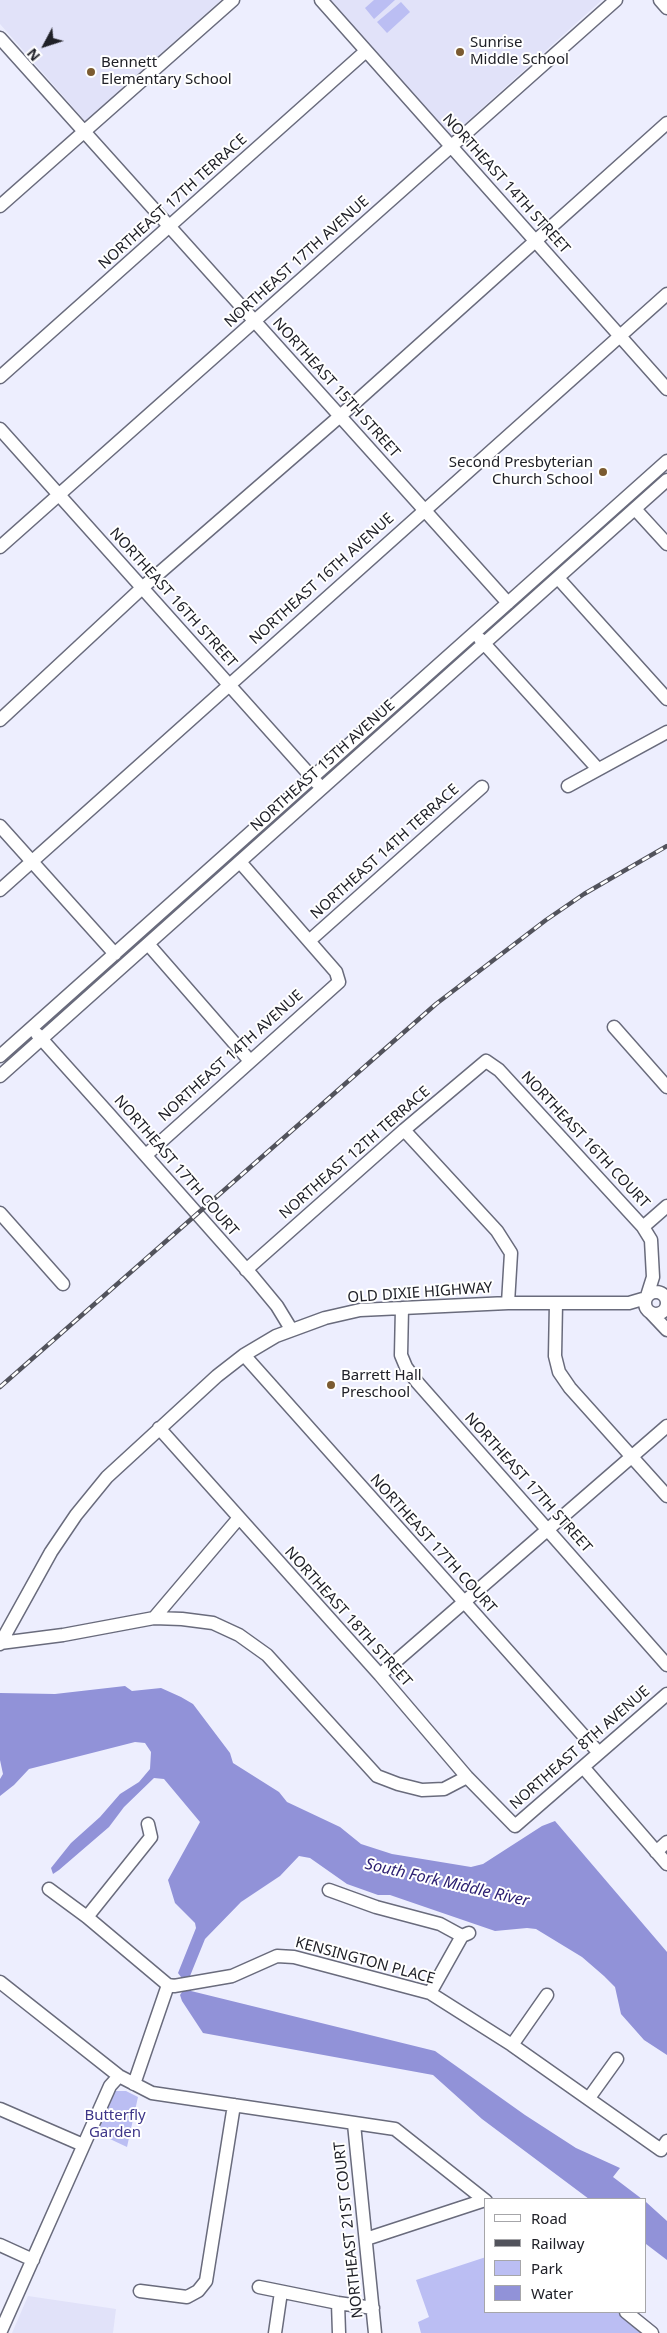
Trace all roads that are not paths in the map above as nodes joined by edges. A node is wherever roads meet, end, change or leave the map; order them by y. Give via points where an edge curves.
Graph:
1 (233, 0) edge
2 (321, 0) edge
3 (616, 0) edge
4 (660, 0) edge
5 (667, 8) edge
6 (0, 39) edge
7 (366, 51) junction
8 (667, 123) edge
9 (85, 132) junction
10 (452, 147) junction
11 (0, 206) edge
12 (170, 227) junction
13 (534, 240) junction
14 (667, 294) edge
15 (255, 322) junction
16 (620, 336) junction
17 (0, 377) edge
18 (667, 389) edge
19 (340, 417) junction
20 (0, 430) edge
21 (667, 461) edge
22 (667, 480) edge
23 (58, 494) junction
24 (424, 509) junction
25 (635, 509) junction
26 (667, 544) edge
27 (0, 547) edge
28 (558, 578) junction
29 (142, 588) junction
30 (508, 603) junction
31 (474, 633) junction
32 (484, 644) junction
33 (229, 685) junction
34 (667, 699) edge
35 (0, 720) edge
36 (667, 732) edge
37 (597, 768) junction
38 (312, 778) junction
39 (482, 786) dead end
40 (568, 786) dead end
41 (322, 789) junction
42 (0, 826) edge
43 (32, 861) junction
44 (240, 862) junction
45 (0, 890) edge
46 (309, 941) junction
47 (148, 944) junction
48 (116, 954) junction
49 (614, 1027) dead end
50 (31, 1028) junction
51 (41, 1039) junction
52 (0, 1056) edge
53 (250, 1061) junction
54 (486, 1061) joint
55 (0, 1076) edge
56 (667, 1087) edge
57 (404, 1130) junction
58 (146, 1155) junction
59 (667, 1206) edge
60 (0, 1213) edge
61 (643, 1227) junction
62 (246, 1270) junction
63 (64, 1284) dead end
64 (508, 1303) junction
65 (556, 1303) junction
66 (658, 1303) edge
67 (402, 1308) junction
68 (291, 1330) junction
69 (667, 1330) edge
70 (244, 1355) junction
71 (667, 1426) edge
72 (159, 1428) junction
73 (632, 1457) junction
74 (667, 1496) edge
75 (238, 1519) junction
76 (549, 1529) junction
77 (464, 1604) junction
78 (154, 1618) junction
79 (0, 1644) edge
80 (667, 1665) edge
81 (380, 1675) junction
82 (667, 1694) edge
83 (599, 1753) junction
84 (583, 1767) junction
85 (467, 1777) junction
86 (148, 1824) dead end
87 (515, 1826) joint
88 (667, 1842) edge
89 (656, 1852) junction
90 (667, 1864) edge
91 (49, 1889) dead end
92 (329, 1890) dead end
93 (87, 1917) junction
94 (0, 1982) edge
95 (168, 1985) junction
96 (430, 1993) junction
97 (547, 1995) dead end
98 (512, 2045) junction
99 (617, 2059) dead end
100 (119, 2076) junction
101 (134, 2084) junction
102 (589, 2098) junction
103 (234, 2105) junction
104 (0, 2110) edge
105 (354, 2124) junction
106 (83, 2145) junction
107 (664, 2146) edge
108 (484, 2200) edge
109 (484, 2201) edge
110 (366, 2239) junction
111 (0, 2245) edge
112 (33, 2260) junction
113 (259, 2287) dead end
114 (140, 2291) dead end
115 (281, 2292) junction
116 (338, 2304) junction
117 (373, 2308) junction
118 (627, 2313) edge
119 (0, 2333) edge
120 (275, 2333) edge
121 (339, 2333) edge
122 (375, 2333) edge
123 (652, 2333) edge

1 - 9 street
2 - 7 street, NORTHEAST 14TH STREET
3 - 10 street, NORTHEAST 17TH AVENUE
4 - 5 street
6 - 9 street, NORTHEAST 15TH STREET
7 - 10 street, NORTHEAST 14TH STREET
7 - 12 street, NORTHEAST 17TH TERRACE
8 - 13 street
9 - 11 street
9 - 12 street, NORTHEAST 15TH STREET
10 - 13 street, NORTHEAST 14TH STREET
10 - 15 street, NORTHEAST 17TH AVENUE
12 - 15 street, NORTHEAST 15TH STREET
12 - 17 street, NORTHEAST 17TH TERRACE
13 - 16 street, NORTHEAST 14TH STREET
13 - 19 street
14 - 16 street, NORTHEAST 16TH AVENUE
15 - 19 street, NORTHEAST 15TH STREET
15 - 23 street, NORTHEAST 17TH AVENUE
16 - 18 street, NORTHEAST 14TH STREET
16 - 24 street, NORTHEAST 16TH AVENUE
19 - 24 street, NORTHEAST 15TH STREET
19 - 29 street
20 - 23 street, NORTHEAST 16TH STREET
21 - 30 street, NORTHEAST 15TH AVENUE
22 - 25 street, NORTHEAST 15TH AVENUE
23 - 27 street, NORTHEAST 17TH AVENUE
23 - 29 street, NORTHEAST 16TH STREET
24 - 30 street, NORTHEAST 15TH STREET
24 - 33 street, NORTHEAST 16TH AVENUE
25 - 26 street
25 - 28 street, NORTHEAST 15TH AVENUE
28 - 32 street, NORTHEAST 15TH AVENUE
28 - 34 street
29 - 33 street, NORTHEAST 16TH STREET
29 - 35 street
30 - 31 street, NORTHEAST 15TH AVENUE
31 - 32 street
31 - 38 street, NORTHEAST 15TH AVENUE
32 - 37 street
32 - 41 street, NORTHEAST 15TH AVENUE
33 - 38 street, NORTHEAST 16TH STREET
33 - 43 street, NORTHEAST 16TH AVENUE
36 - 37 street
37 - 40 street
38 - 41 street, NORTHEAST 16TH STREET
38 - 48 street, NORTHEAST 15TH AVENUE
39 - 46 street, NORTHEAST 14TH TERRACE
41 - 44 street, NORTHEAST 15TH AVENUE
42 - 43 street
43 - 45 street, NORTHEAST 16TH AVENUE
43 - 48 street
44 - 46 street
44 - 47 street, NORTHEAST 15TH AVENUE
46 - 53 street, NORTHEAST 14TH AVENUE via 336,972 339,982
47 - 51 street, NORTHEAST 15TH AVENUE
47 - 53 street
48 - 50 street, NORTHEAST 15TH AVENUE
49 - 56 street
50 - 51 street, NORTHEAST 17TH COURT
50 - 52 street, NORTHEAST 15TH AVENUE
51 - 55 street, NORTHEAST 15TH AVENUE
51 - 58 street, NORTHEAST 17TH COURT
53 - 58 street, NORTHEAST 14TH AVENUE
54 - 57 street, NORTHEAST 12TH TERRACE
54 - 61 street, NORTHEAST 16TH COURT via 499,1070
57 - 62 street, NORTHEAST 12TH TERRACE
57 - 64 street via 497,1231 511,1253
58 - 62 street, NORTHEAST 17TH COURT
59 - 61 street
60 - 63 street
61 - 66 street, NORTHEAST 16TH COURT via 651,1240
62 - 68 street, NORTHEAST 17TH COURT via 277,1306
64 - 65 street, OLD DIXIE HIGHWAY
64 - 67 street, OLD DIXIE HIGHWAY
65 - 66 street, OLD DIXIE HIGHWAY
65 - 73 street via 555,1356 559,1372
66 - 69 street
67 - 68 street, OLD DIXIE HIGHWAY via 360,1310
67 - 76 street, NORTHEAST 17TH STREET via 401,1354 406,1367
68 - 70 street, OLD DIXIE HIGHWAY
70 - 72 street, OLD DIXIE HIGHWAY
70 - 77 street, NORTHEAST 17TH COURT
71 - 73 street
72 - 75 street, NORTHEAST 18TH STREET
72 - 79 street, OLD DIXIE HIGHWAY via 108,1477 76,1515 50,1552
73 - 74 street
73 - 76 street
75 - 78 street
75 - 81 street, NORTHEAST 18TH STREET
76 - 77 street
76 - 80 street, NORTHEAST 17TH STREET
77 - 81 street
77 - 83 street, NORTHEAST 17TH COURT
78 - 79 street
78 - 85 street via 213,1624 239,1635 267,1655 377,1776 422,1790 444,1789
81 - 85 street, NORTHEAST 18TH STREET
82 - 83 street, NORTHEAST 8TH AVENUE
83 - 84 street, NORTHEAST 8TH AVENUE
84 - 87 street, NORTHEAST 8TH AVENUE
84 - 89 street
85 - 87 street, NORTHEAST 18TH STREET
86 - 93 street via 151,1838
88 - 89 street
89 - 90 street
91 - 93 street
92 - 96 street via 440,1924 465,1935
93 - 95 street
94 - 100 street
95 - 96 street, KENSINGTON PLACE via 232,1976 278,1956
95 - 101 street
96 - 98 street, KENSINGTON PLACE
97 - 98 street
98 - 102 street, KENSINGTON PLACE
99 - 102 street
100 - 101 street
100 - 106 street via 110,2086
101 - 103 street via 152,2092
102 - 107 street, KENSINGTON PLACE
103 - 105 street
103 - 114 street via 206,2281 187,2297
104 - 106 street
105 - 108 street via 395,2129
105 - 110 street, NORTHEAST 21ST COURT
106 - 112 street
109 - 110 street
110 - 117 street, NORTHEAST 21ST COURT
111 - 112 street
112 - 119 street
113 - 115 street
115 - 116 street
115 - 120 street
116 - 117 street
116 - 121 street
117 - 122 street, NORTHEAST 21ST COURT
118 - 123 street

